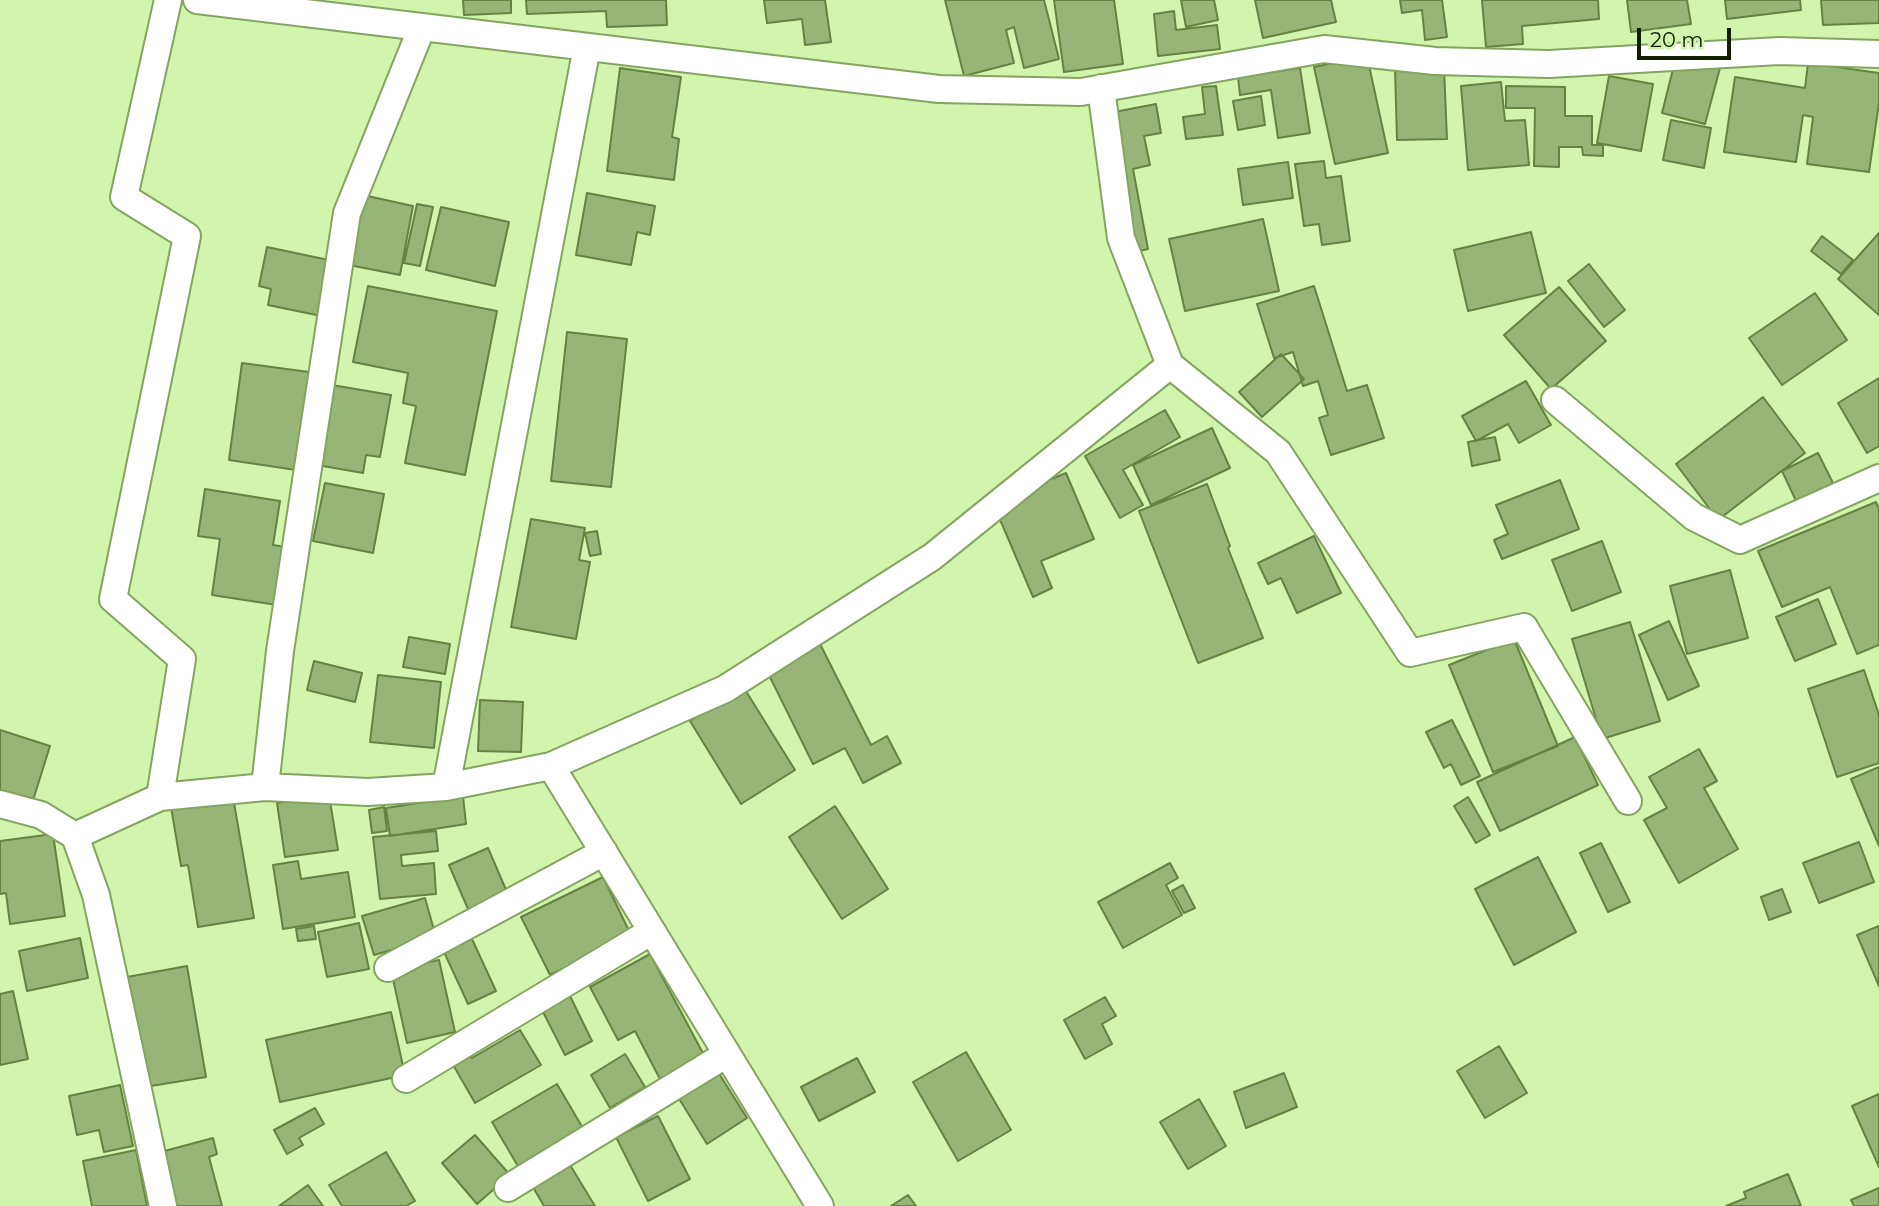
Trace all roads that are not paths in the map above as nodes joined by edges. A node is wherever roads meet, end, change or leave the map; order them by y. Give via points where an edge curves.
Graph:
1 (168, 0) edge
2 (197, 0) edge
3 (422, 27) junction
4 (587, 47) junction
5 (1879, 54) edge
6 (1101, 88) junction
7 (1170, 365) junction
8 (1555, 400) dead end
9 (1879, 478) edge
10 (551, 766) junction
11 (446, 786) junction
12 (264, 787) junction
13 (160, 797) junction
14 (1628, 802) dead end
15 (0, 804) edge
16 (75, 836) junction
17 (604, 852) junction
18 (652, 931) junction
19 (388, 968) dead end
20 (727, 1054) junction
21 (406, 1079) dead end
22 (508, 1188) dead end
23 (163, 1206) edge
24 (820, 1206) edge

1 - 13 street via 124,197 187,236 113,599 182,659
2 - 3 street
3 - 4 street
3 - 12 street via 347,214 280,651
4 - 6 street via 939,89 1080,92
4 - 11 street
5 - 6 street via 1779,51 1549,64 1435,61 1324,49
6 - 7 street via 1121,238
7 - 10 street via 932,557 726,689
7 - 14 street via 1278,452 1410,653 1524,627
8 - 9 street via 1694,517 1741,540
10 - 11 street
10 - 17 street
11 - 12 street via 368,792
12 - 13 street
13 - 16 street
15 - 16 street via 41,815
16 - 23 street via 96,895
17 - 18 street
17 - 19 street
18 - 20 street
18 - 21 street
20 - 22 street
20 - 24 street

